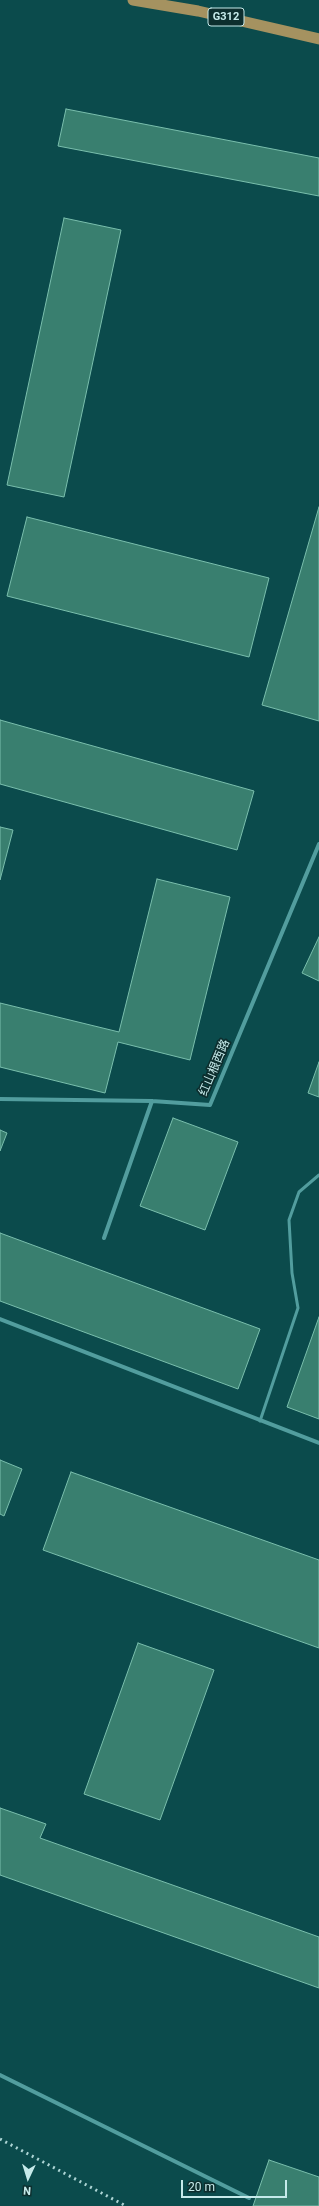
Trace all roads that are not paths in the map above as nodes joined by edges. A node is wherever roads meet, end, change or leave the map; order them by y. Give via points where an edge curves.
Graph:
1 (133, 0) edge
2 (319, 39) edge
3 (319, 844) edge
4 (0, 1099) edge
5 (152, 1101) junction
6 (319, 1175) edge
7 (104, 1238) dead end
8 (0, 1319) edge
9 (260, 1421) junction
10 (319, 1443) edge
11 (0, 2075) edge
12 (249, 2198) dead end

1 - 2 highway, G312 via 198,11
3 - 5 street, 红山根西路 via 210,1105
4 - 5 street, 红山根西路
5 - 7 street
6 - 9 lane via 299,1192 289,1220 292,1273 298,1308
8 - 9 street
9 - 10 street
11 - 12 street

